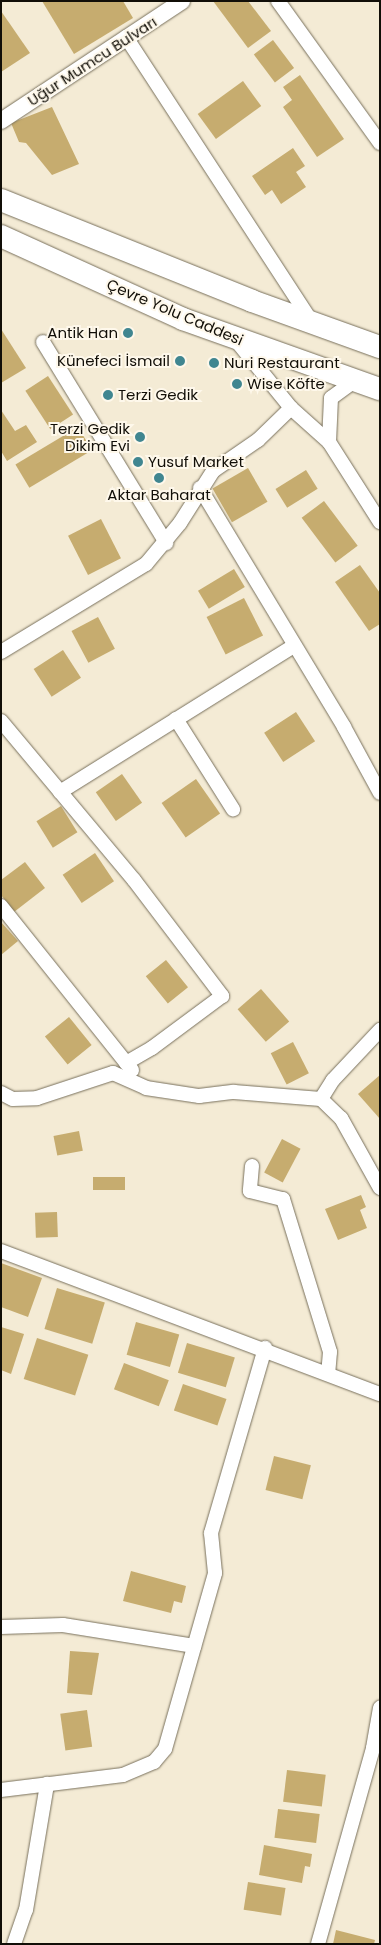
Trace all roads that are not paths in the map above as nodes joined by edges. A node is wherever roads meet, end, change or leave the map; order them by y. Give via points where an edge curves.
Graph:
1 (182, 1) edge
2 (278, 1) edge
3 (126, 37) junction
4 (1, 121) edge
5 (380, 143) edge
6 (1, 200) edge
7 (2, 236) edge
8 (312, 323) junction
9 (234, 338) junction
10 (43, 342) dead end
11 (380, 347) edge
12 (353, 382) junction
13 (380, 389) edge
14 (291, 408) junction
15 (329, 442) junction
16 (200, 488) junction
17 (380, 522) edge
18 (166, 543) junction
19 (294, 646) junction
20 (1, 652) edge
21 (176, 720) junction
22 (1, 722) edge
23 (60, 792) junction
24 (380, 793) edge
25 (234, 809) dead end
26 (1, 906) edge
27 (380, 1030) edge
28 (126, 1063) junction
29 (146, 1088) junction
30 (1, 1093) edge
31 (321, 1099) junction
32 (252, 1166) dead end
33 (380, 1188) edge
34 (1, 1251) edge
35 (265, 1348) junction
36 (328, 1374) junction
37 (380, 1394) edge
38 (1, 1627) edge
39 (194, 1646) junction
40 (380, 1708) edge
41 (47, 1784) junction
42 (1, 1790) edge
43 (14, 1944) edge
44 (318, 1944) edge

1 - 3 street, Uğur Mumcu Bulvarı
2 - 5 street
3 - 4 street, Uğur Mumcu Bulvarı
3 - 8 street
6 - 8 highway
7 - 9 highway, Çevre Yolu Caddesi
8 - 11 highway
9 - 12 highway, Çevre Yolu Caddesi
9 - 14 street
10 - 18 street
12 - 13 highway, Çevre Yolu Caddesi
12 - 15 street via 331,398
14 - 15 street
14 - 16 street via 258,440 213,471
15 - 17 street
16 - 18 street
16 - 19 street
18 - 20 street via 146,564
19 - 21 street
19 - 24 street via 344,726
21 - 23 street
21 - 25 street
22 - 23 street
23 - 28 street via 134,880 222,996
26 - 28 street
27 - 31 street via 333,1080
28 - 29 street
29 - 30 street via 113,1073 37,1098 13,1099
29 - 31 street via 199,1096 234,1092
31 - 33 street via 340,1118
32 - 36 street via 250,1191 283,1199 330,1352
34 - 35 street
35 - 36 street
35 - 39 street via 211,1533 215,1573
36 - 37 street
38 - 39 street via 63,1625
39 - 41 street via 165,1749 154,1762 123,1775
40 - 44 street via 373,1748
41 - 42 street
41 - 43 street via 26,1910

